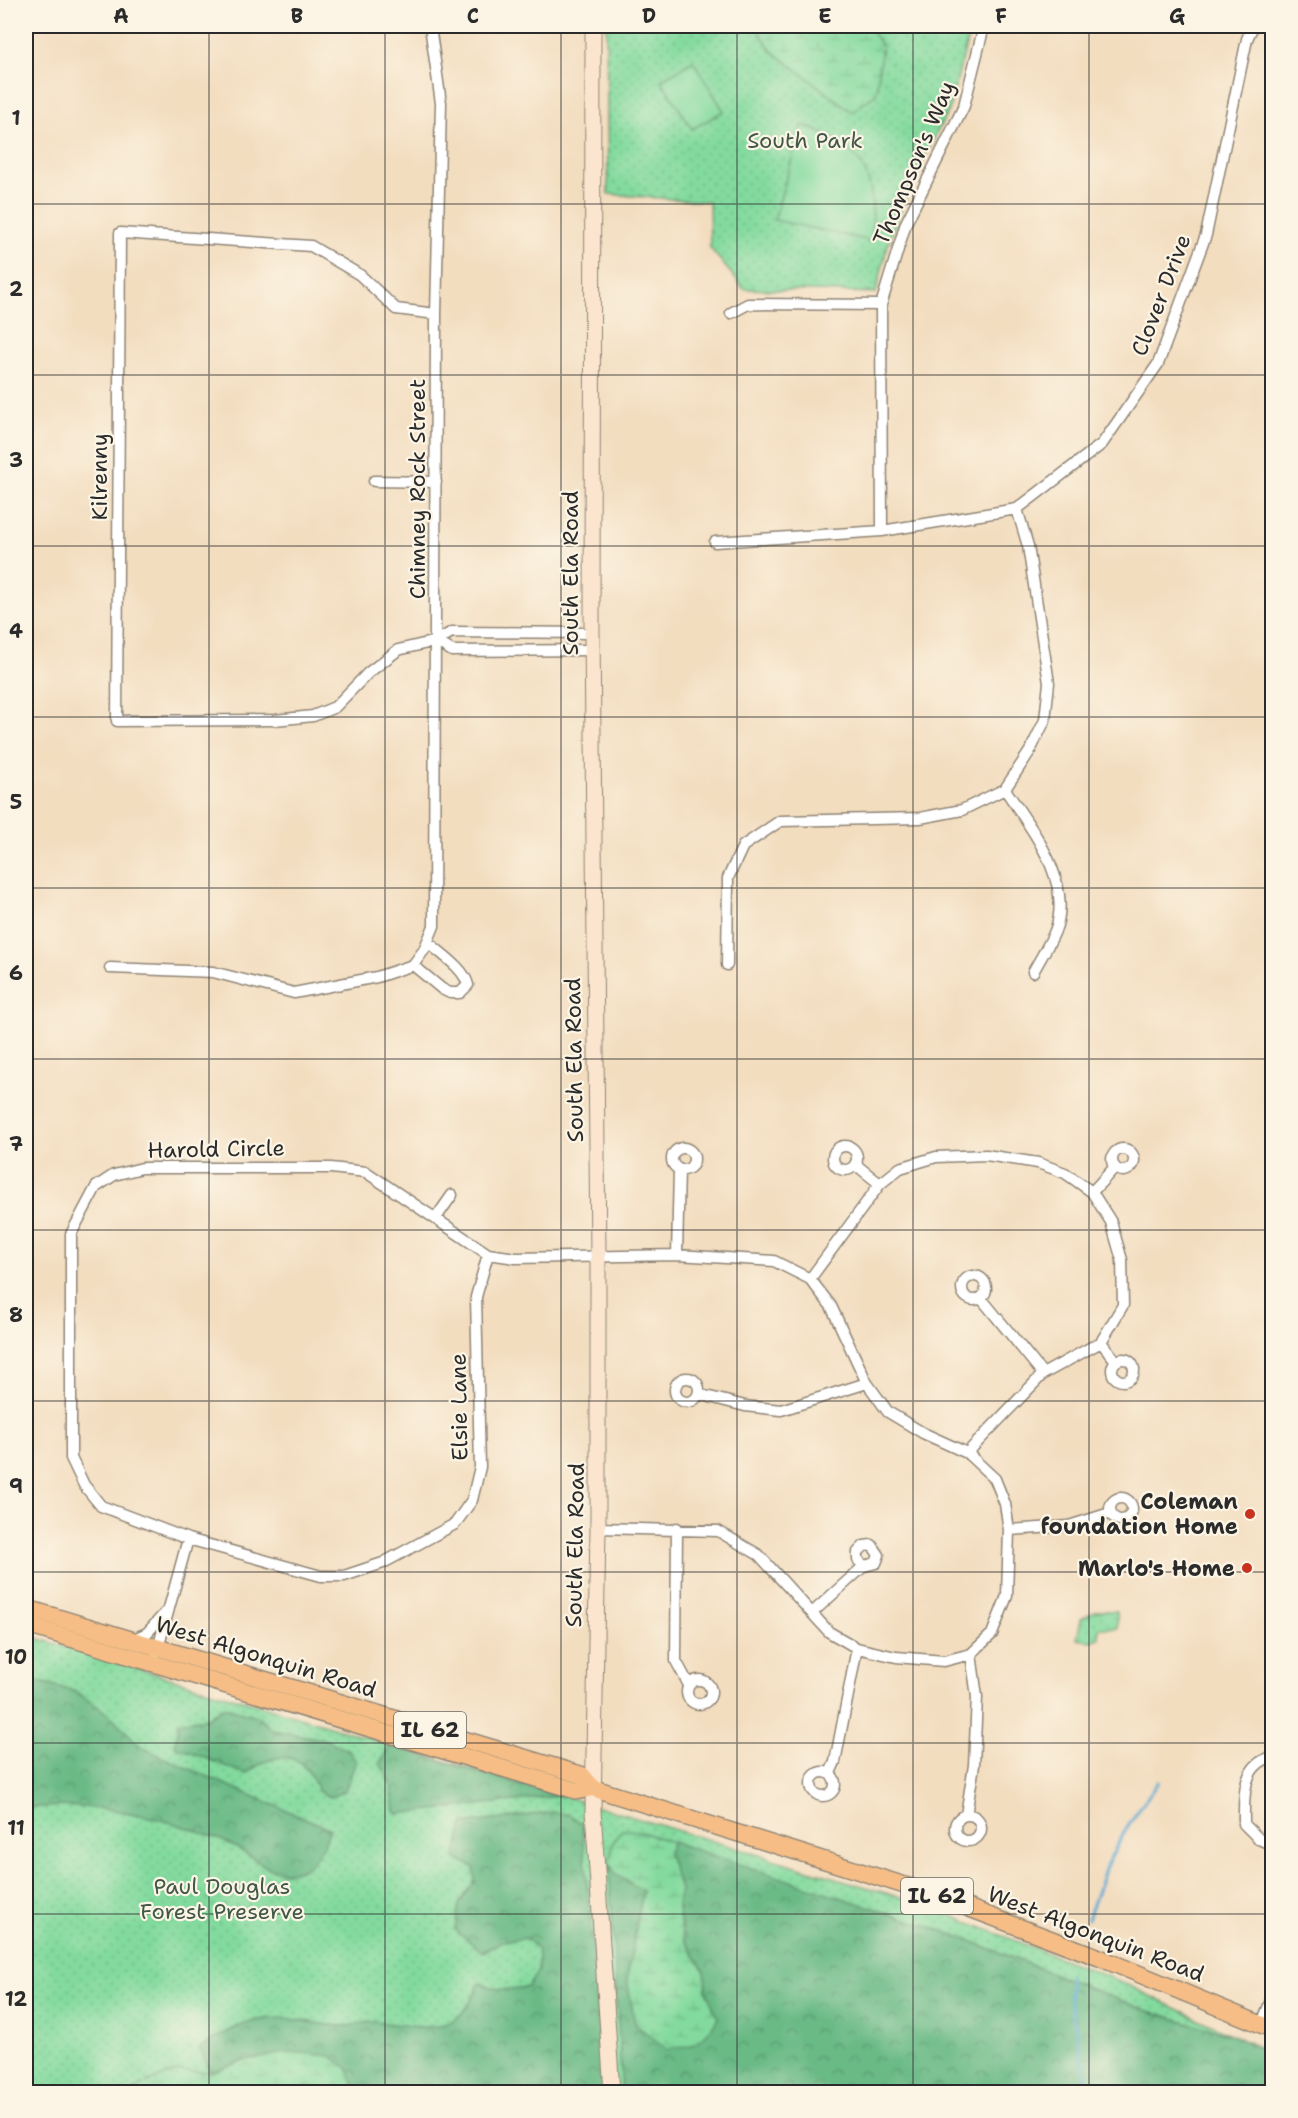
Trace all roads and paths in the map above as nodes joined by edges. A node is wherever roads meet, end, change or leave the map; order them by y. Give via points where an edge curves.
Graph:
1 (430, 26) edge
2 (592, 26) edge
3 (984, 26) edge
4 (1253, 26) edge
5 (881, 304) junction
6 (731, 313) dead end
7 (436, 314) junction
8 (374, 482) dead end
9 (436, 483) junction
10 (1017, 509) junction
11 (882, 531) junction
12 (715, 542) dead end
13 (592, 633) junction
14 (436, 641) junction
15 (592, 650) junction
16 (1005, 789) junction
17 (426, 946) junction
18 (413, 965) junction
19 (726, 966) dead end
20 (110, 968) dead end
21 (1033, 972) dead end
22 (855, 1164) dead end
23 (1115, 1167) dead end
24 (679, 1169) dead end
25 (880, 1184) junction
26 (1092, 1192) junction
27 (452, 1195) dead end
28 (436, 1218) junction
29 (488, 1254) junction
30 (677, 1255) junction
31 (598, 1256) junction
32 (810, 1279) junction
33 (981, 1298) dead end
34 (1101, 1342) junction
35 (1116, 1361) dead end
36 (1043, 1374) junction
37 (867, 1383) junction
38 (699, 1394) dead end
39 (968, 1453) junction
40 (1110, 1513) dead end
41 (598, 1528) junction
42 (677, 1528) junction
43 (1009, 1530) junction
44 (188, 1539) junction
45 (864, 1566) dead end
46 (26, 1608) edge
47 (167, 1611) junction
48 (812, 1613) junction
49 (26, 1625) edge
50 (132, 1640) junction
51 (857, 1648) junction
52 (971, 1654) junction
53 (156, 1656) junction
54 (689, 1685) dead end
55 (1272, 1757) edge
56 (830, 1773) dead end
57 (593, 1788) junction
58 (966, 1815) dead end
59 (1272, 1845) edge
60 (1272, 1998) edge
61 (1267, 2026) edge
62 (612, 2092) edge

1 - 7 street, Chimney Rock Street via 441,103
2 - 13 main road, South Ela Road
3 - 5 street, Thompson's Way via 964,106 906,223
4 - 10 street, Clover Drive via 1247,39 1206,236 1158,364 1102,444
5 - 6 street via 748,304
5 - 11 street, Thompson's Way
7 - 9 street, Chimney Rock Street
7 - 14 street, Kilrenny via 396,309 360,275 311,246 120,233 117,721 275,720 313,716 335,707 398,650
8 - 9 street
9 - 14 street, Chimney Rock Street
10 - 11 street, Clover Drive
10 - 16 street via 1029,546 1049,683 1045,720
11 - 12 street, Clover Drive
13 - 14 street via 452,632
13 - 15 main road, South Ela Road
14 - 15 street via 452,651
14 - 17 street, Chimney Rock Street via 434,926
15 - 31 main road, South Ela Road
16 - 19 street via 962,810 920,819 780,821 743,846 728,878
16 - 21 street via 1038,841 1060,887 1055,930
17 - 18 street
17 - 18 street via 460,970 468,985 460,993 450,993
18 - 20 street via 377,977 294,993 213,972
22 - 25 street
23 - 26 street
24 - 30 street
25 - 26 street via 900,1168 936,1157 987,1155 1038,1163 1065,1173
25 - 32 street
26 - 34 street via 1111,1222 1122,1260 1123,1305
27 - 28 street
28 - 29 street, Harold Circle
28 - 44 street, Harold Circle via 366,1172 332,1168 142,1168 114,1174 96,1187 71,1234 71,1458 84,1485 101,1506
29 - 31 street, Harold Circle via 516,1258
29 - 44 street, Elsie Lane via 477,1297 480,1467 472,1500 455,1524 383,1563 344,1576 321,1576
30 - 31 street, Harold Circle
30 - 32 street, Harold Circle via 774,1261
31 - 41 main road, South Ela Road
32 - 37 street via 831,1306
33 - 36 street
34 - 35 street
34 - 36 street
36 - 39 street
37 - 38 street via 781,1410
37 - 39 street via 888,1412
39 - 43 street via 995,1479 1005,1504
40 - 43 street via 1069,1526
41 - 42 street
41 - 57 main road, South Ela Road
42 - 48 street via 718,1531 759,1555
42 - 54 street via 676,1661
43 - 52 street via 1006,1596 992,1634
44 - 47 street
45 - 48 street
46 - 50 main road, West Algonquin Road / IL 62
47 - 50 street via 147,1633
47 - 53 street
48 - 51 street via 829,1632
49 - 53 main road, West Algonquin Road / IL 62
50 - 53 main road, West Algonquin Road / IL 62
51 - 52 street via 896,1657 944,1661
51 - 56 street
52 - 58 street via 977,1696 974,1765
53 - 57 main road, West Algonquin Road / IL 62 via 578,1791
55 - 59 street via 1261,1760 1247,1776 1244,1824
57 - 61 main road, West Algonquin Road / IL 62 via 928,1893
57 - 62 main road, South Ela Road
60 - 61 street

